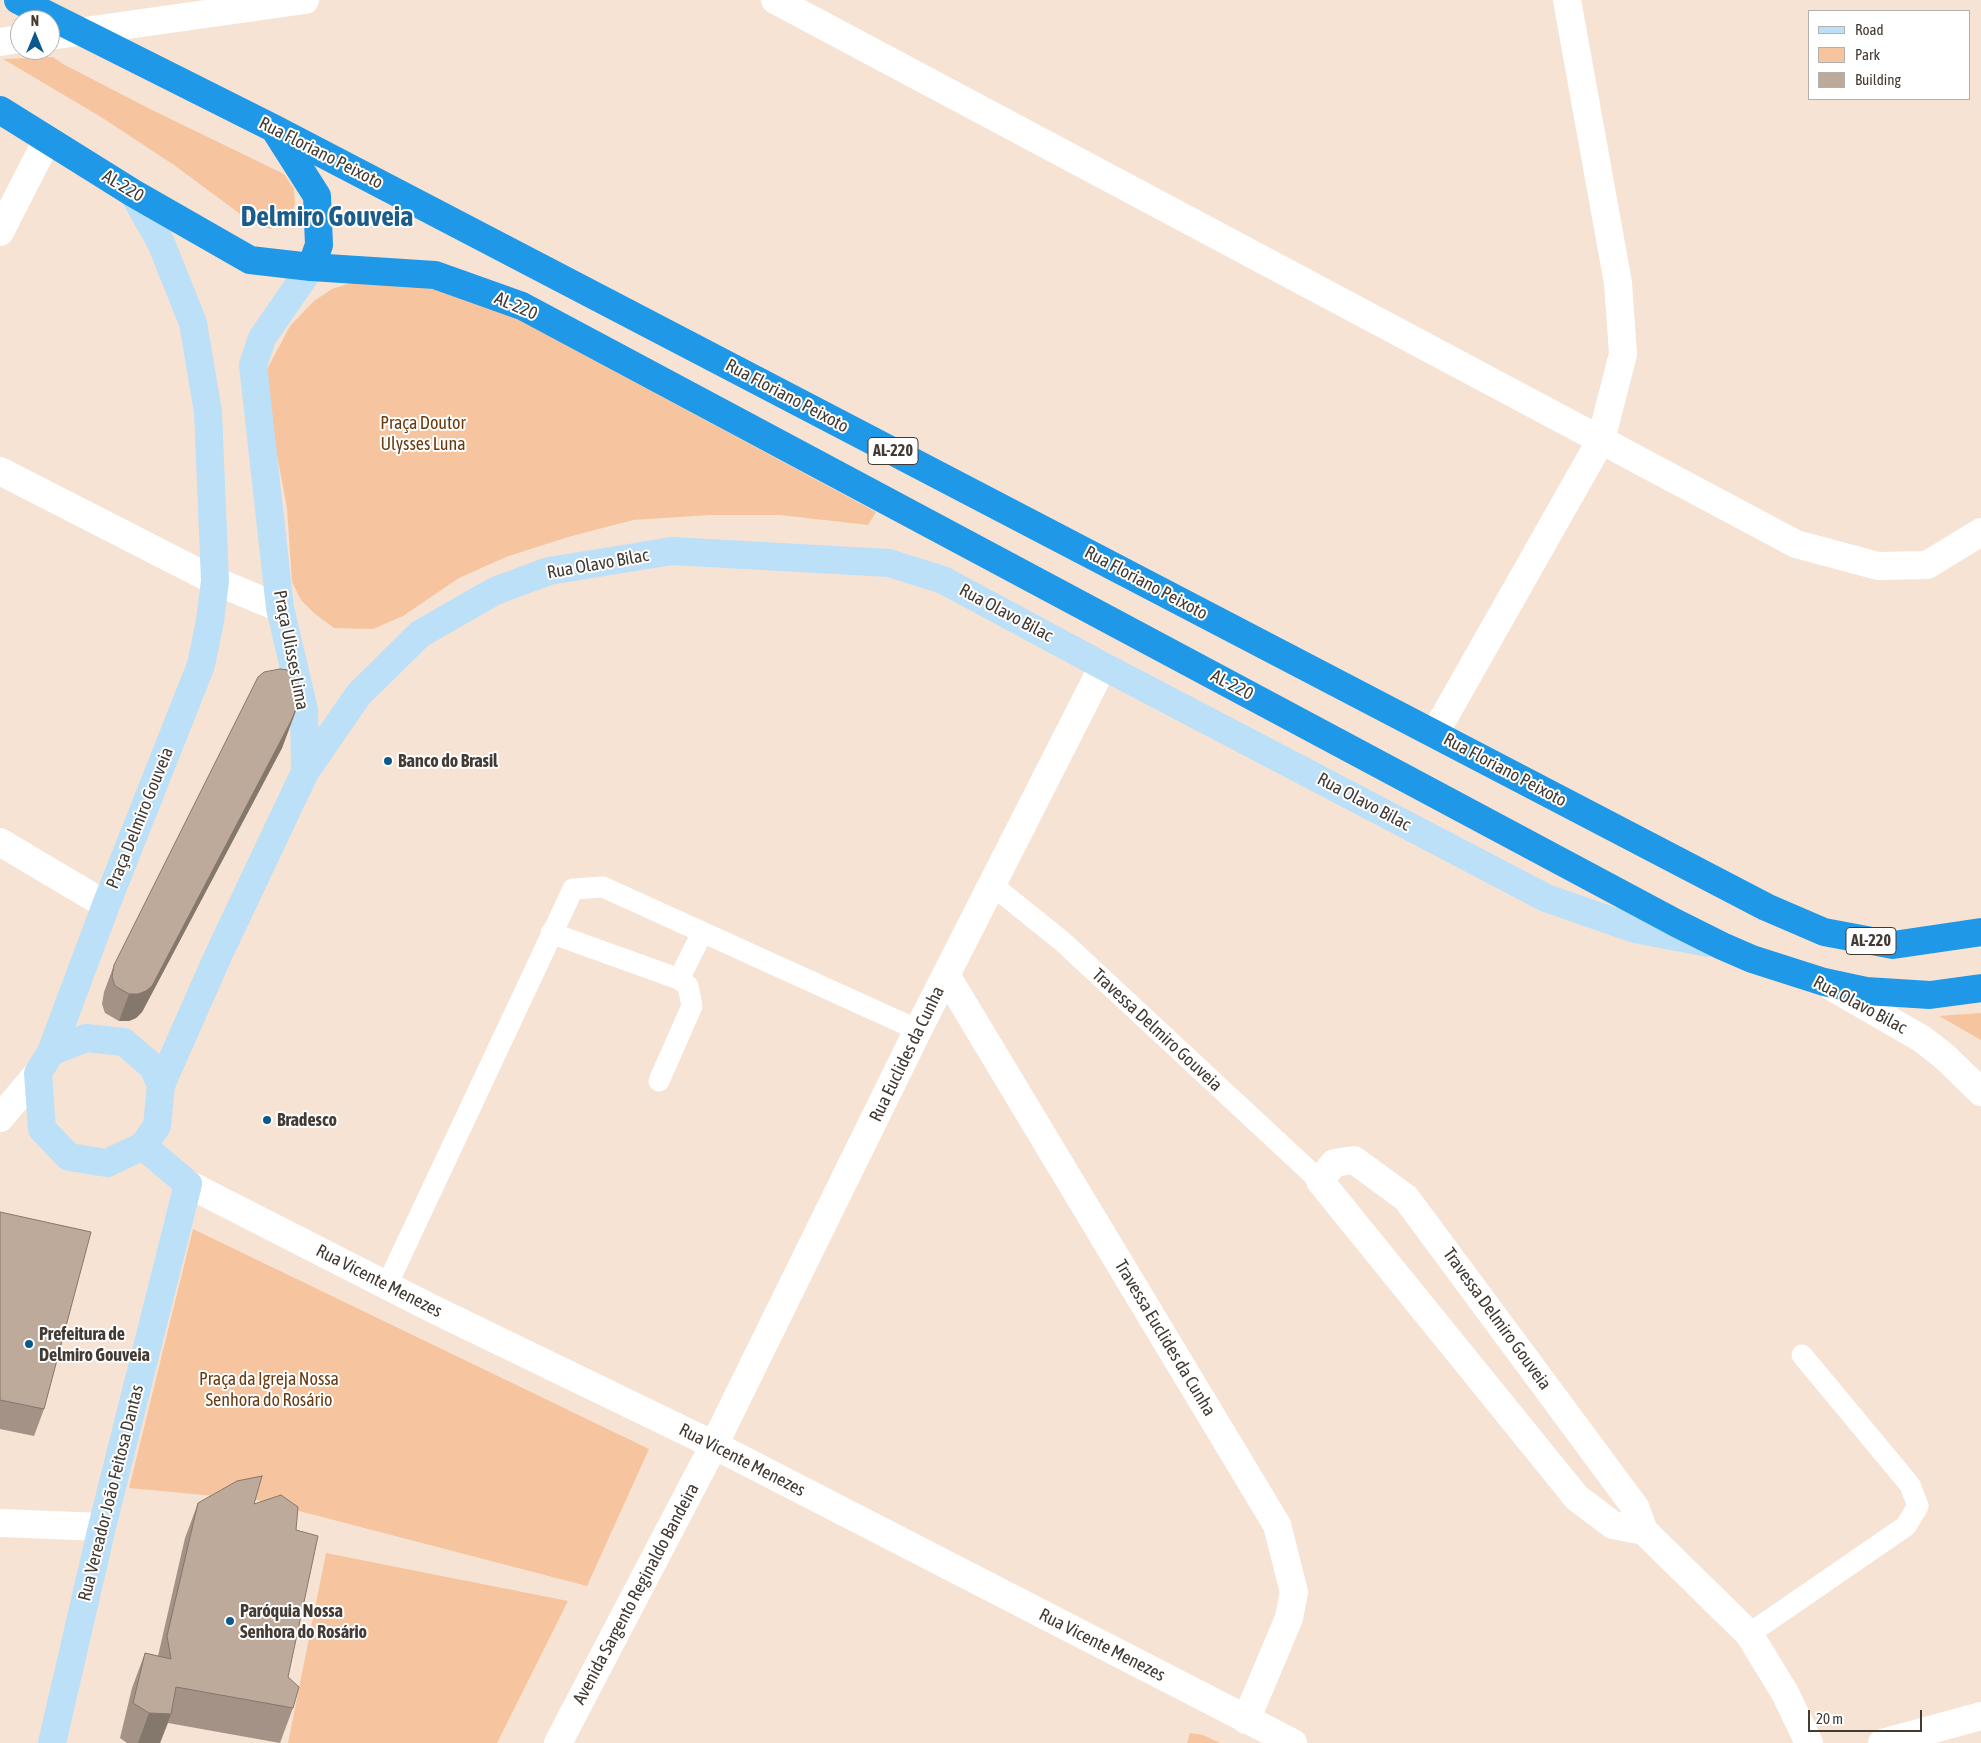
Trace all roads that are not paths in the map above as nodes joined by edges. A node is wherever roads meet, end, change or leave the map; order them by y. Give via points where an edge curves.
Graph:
1 (18, 0) edge
2 (305, 0) edge
3 (776, 0) edge
4 (1566, 0) edge
5 (81, 32) junction
6 (60, 35) edge
7 (0, 110) edge
8 (274, 128) junction
9 (47, 140) junction
10 (133, 193) junction
11 (0, 232) edge
12 (311, 267) junction
13 (1601, 440) junction
14 (0, 472) edge
15 (1981, 532) edge
16 (215, 581) junction
17 (280, 608) junction
18 (1103, 666) junction
19 (1435, 733) junction
20 (305, 772) junction
21 (0, 842) edge
22 (991, 884) junction
23 (106, 905) junction
24 (1676, 924) joint
25 (1981, 932) edge
26 (551, 933) junction
27 (702, 933) junction
28 (1722, 946) junction
29 (946, 975) junction
30 (679, 979) junction
31 (1824, 982) junction
32 (1981, 988) edge
33 (918, 1030) junction
34 (45, 1063) junction
35 (659, 1081) dead end
36 (160, 1085) junction
37 (1981, 1092) edge
38 (4, 1107) edge
39 (143, 1146) junction
40 (1320, 1181) junction
41 (188, 1184) junction
42 (387, 1285) junction
43 (1802, 1355) dead end
44 (714, 1445) junction
45 (0, 1523) edge
46 (102, 1527) junction
47 (1644, 1531) junction
48 (1749, 1634) junction
49 (1981, 1716) edge
50 (1246, 1720) junction
51 (52, 1743) edge
52 (558, 1743) edge
53 (1292, 1743) edge
54 (1809, 1743) edge
55 (1882, 1743) edge

1 - 5 highway, Rua Floriano Peixoto / AL-220
2 - 5 street
3 - 13 street
4 - 13 street via 1618,283 1624,354
5 - 6 street
5 - 8 highway, Rua Floriano Peixoto / AL-220
7 - 9 highway, AL-220 / AL-220
8 - 12 highway via 317,196 319,245
8 - 19 highway, Rua Floriano Peixoto / AL-220
9 - 10 highway, AL-220 / AL-220
9 - 11 street
10 - 12 highway, AL-220 / AL-220 via 250,260
10 - 16 street via 161,243 193,323 208,412
12 - 17 street, Praça Ulisses Lima via 262,338 253,365
12 - 24 highway, AL-220 / AL-220 via 435,275 522,306
13 - 15 street via 1796,544 1878,566 1927,565
13 - 19 street
14 - 16 street
16 - 17 street
16 - 23 street, Praça Delmiro Gouveia via 201,665
17 - 20 street, Praça Ulisses Lima via 304,710
18 - 20 street, Rua Olavo Bilac via 943,580 889,563 672,551 549,571 495,591 420,634 359,694
18 - 22 street, Rua Euclides da Cunha
18 - 28 street, Rua Olavo Bilac via 1546,898 1635,929
19 - 25 highway, Rua Floriano Peixoto / AL-220 via 1766,907 1824,932 1893,945
20 - 36 street, Praça Ulisses Lima
21 - 23 street
22 - 29 street, Rua Euclides da Cunha
22 - 40 lane, Travessa Delmiro Gouveia via 1063,942
23 - 34 street, Praça Delmiro Gouveia
24 - 28 highway, Rua Olavo Bilac / AL-220
26 - 27 lane via 573,889 603,887
26 - 30 lane
26 - 42 lane
27 - 30 lane
27 - 33 lane
28 - 31 highway, Rua Olavo Bilac / AL-220
29 - 33 street, Rua Euclides da Cunha
29 - 50 street, Travessa Euclides da Cunha via 1277,1525 1294,1592 1289,1618
30 - 35 lane via 688,986 692,1006
31 - 32 highway, AL-220 via 1866,991 1930,995
31 - 37 street, Rua Olavo Bilac via 1922,1039
33 - 44 street, Rua Euclides da Cunha
34 - 36 street via 86,1038 124,1042 153,1067
34 - 38 street
34 - 39 street via 42,1129 69,1156 107,1163
36 - 39 street via 157,1126
39 - 41 street
40 - 47 street, Travessa Delmiro Gouveia via 1577,1498 1613,1526
40 - 47 street, Travessa Delmiro Gouveia via 1334,1164 1354,1160 1406,1198 1635,1507
41 - 42 street, Rua Vicente Menezes
41 - 46 street, Rua Vereador João Feitosa Dantas
42 - 44 street, Rua Vicente Menezes
43 - 48 lane via 1910,1485 1918,1506 1906,1526
44 - 50 street, Rua Vicente Menezes
44 - 52 street, Avenida Sargento Reginaldo Bandeira
45 - 46 street
46 - 51 street, Rua Vereador João Feitosa Dantas
47 - 48 street, Travessa Delmiro Gouveia
48 - 54 street, Travessa Delmiro Gouveia via 1785,1694
49 - 55 street
50 - 53 street, Rua Vicente Menezes

